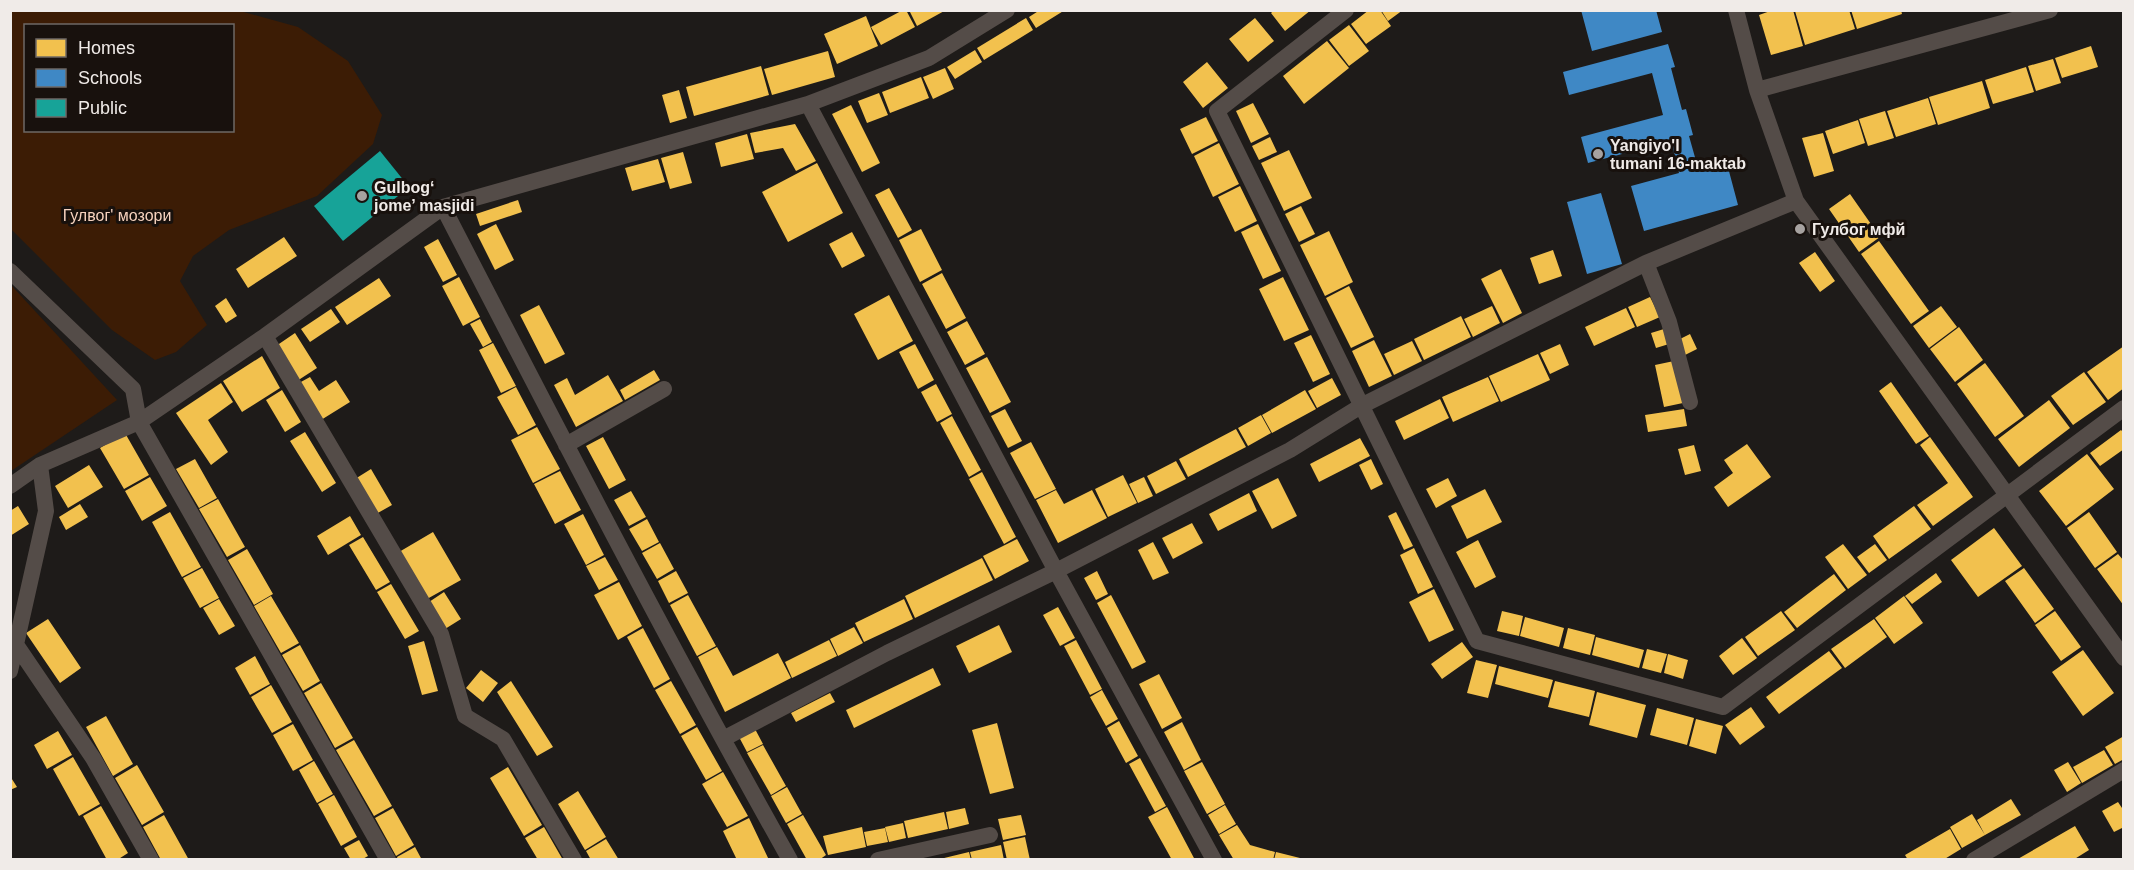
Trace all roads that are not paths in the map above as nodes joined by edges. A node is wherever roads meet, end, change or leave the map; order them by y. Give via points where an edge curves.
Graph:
1 (1006, 10) edge
2 (1346, 10) edge
3 (1736, 10) edge
4 (2050, 10) edge
5 (1757, 90) junction
6 (808, 104) junction
7 (1796, 201) junction
8 (443, 207) junction
9 (1646, 263) junction
10 (10, 271) edge
11 (264, 336) junction
12 (664, 389) dead end
13 (1690, 402) dead end
14 (1361, 406) junction
15 (2124, 408) edge
16 (140, 422) junction
17 (566, 445) junction
18 (40, 465) junction
19 (10, 486) edge
20 (2007, 494) junction
21 (1056, 571) junction
22 (16, 646) junction
23 (2124, 658) edge
24 (10, 670) edge
25 (723, 739) junction
26 (2124, 770) edge
27 (990, 835) dead end
28 (151, 860) edge
29 (388, 860) edge
30 (574, 860) edge
31 (790, 860) edge
32 (878, 860) edge
33 (1214, 860) edge
34 (1974, 860) edge

1 - 6 street via 928,58
2 - 14 street via 1217,111
3 - 5 street
4 - 5 street
5 - 7 street
6 - 8 street
6 - 21 street
7 - 9 street
7 - 20 street
8 - 11 street
8 - 17 street
9 - 13 street via 1669,322
9 - 14 street
10 - 16 street via 133,389
11 - 16 street
11 - 30 street via 441,634 465,716 503,739
12 - 17 street
14 - 20 street via 1476,641 1723,707
14 - 21 street via 1290,450
15 - 20 street
16 - 18 street
16 - 29 street
17 - 25 street
18 - 19 street
18 - 22 street via 46,511
20 - 23 street
21 - 25 street
21 - 33 street
22 - 24 street
22 - 28 street via 93,758
25 - 31 street
26 - 34 street
27 - 32 street

